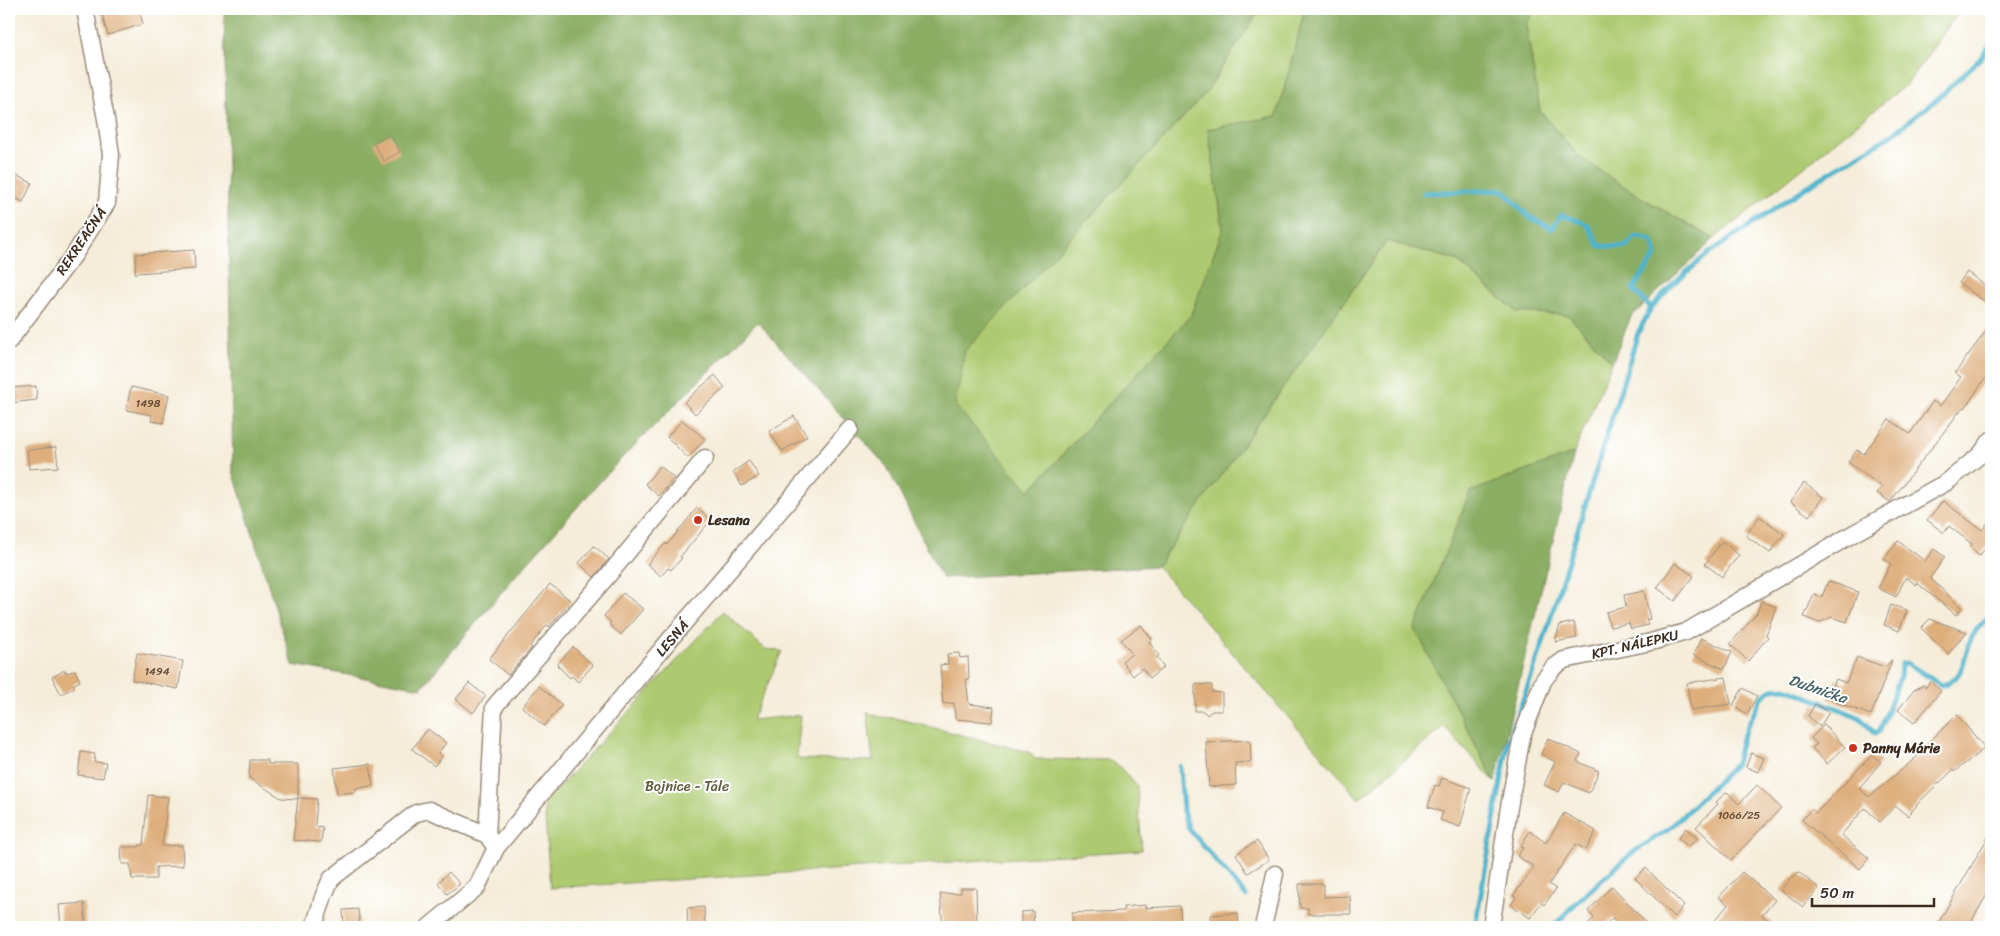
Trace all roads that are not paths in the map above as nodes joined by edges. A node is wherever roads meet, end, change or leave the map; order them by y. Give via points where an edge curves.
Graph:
1 (85, 9) edge
2 (9, 341) edge
3 (850, 430) dead end
4 (1991, 440) edge
5 (705, 458) dead end
6 (491, 842) junction
7 (1275, 874) dead end
8 (314, 927) edge
9 (430, 927) edge
10 (1263, 927) edge
11 (1492, 927) edge

1 - 2 street, REKREAČNÁ via 111,155 107,203 74,255
3 - 6 street, LESNÁ via 666,645
4 - 11 street, KPT. NÁLEPKU via 1980,455 1947,482 1686,632 1564,660 1553,668 1543,681 1522,736
5 - 6 street, LESNÁ via 612,572 494,707
6 - 8 street via 429,810 416,813 331,879
6 - 9 street, LESNÁ via 477,887
7 - 10 street

